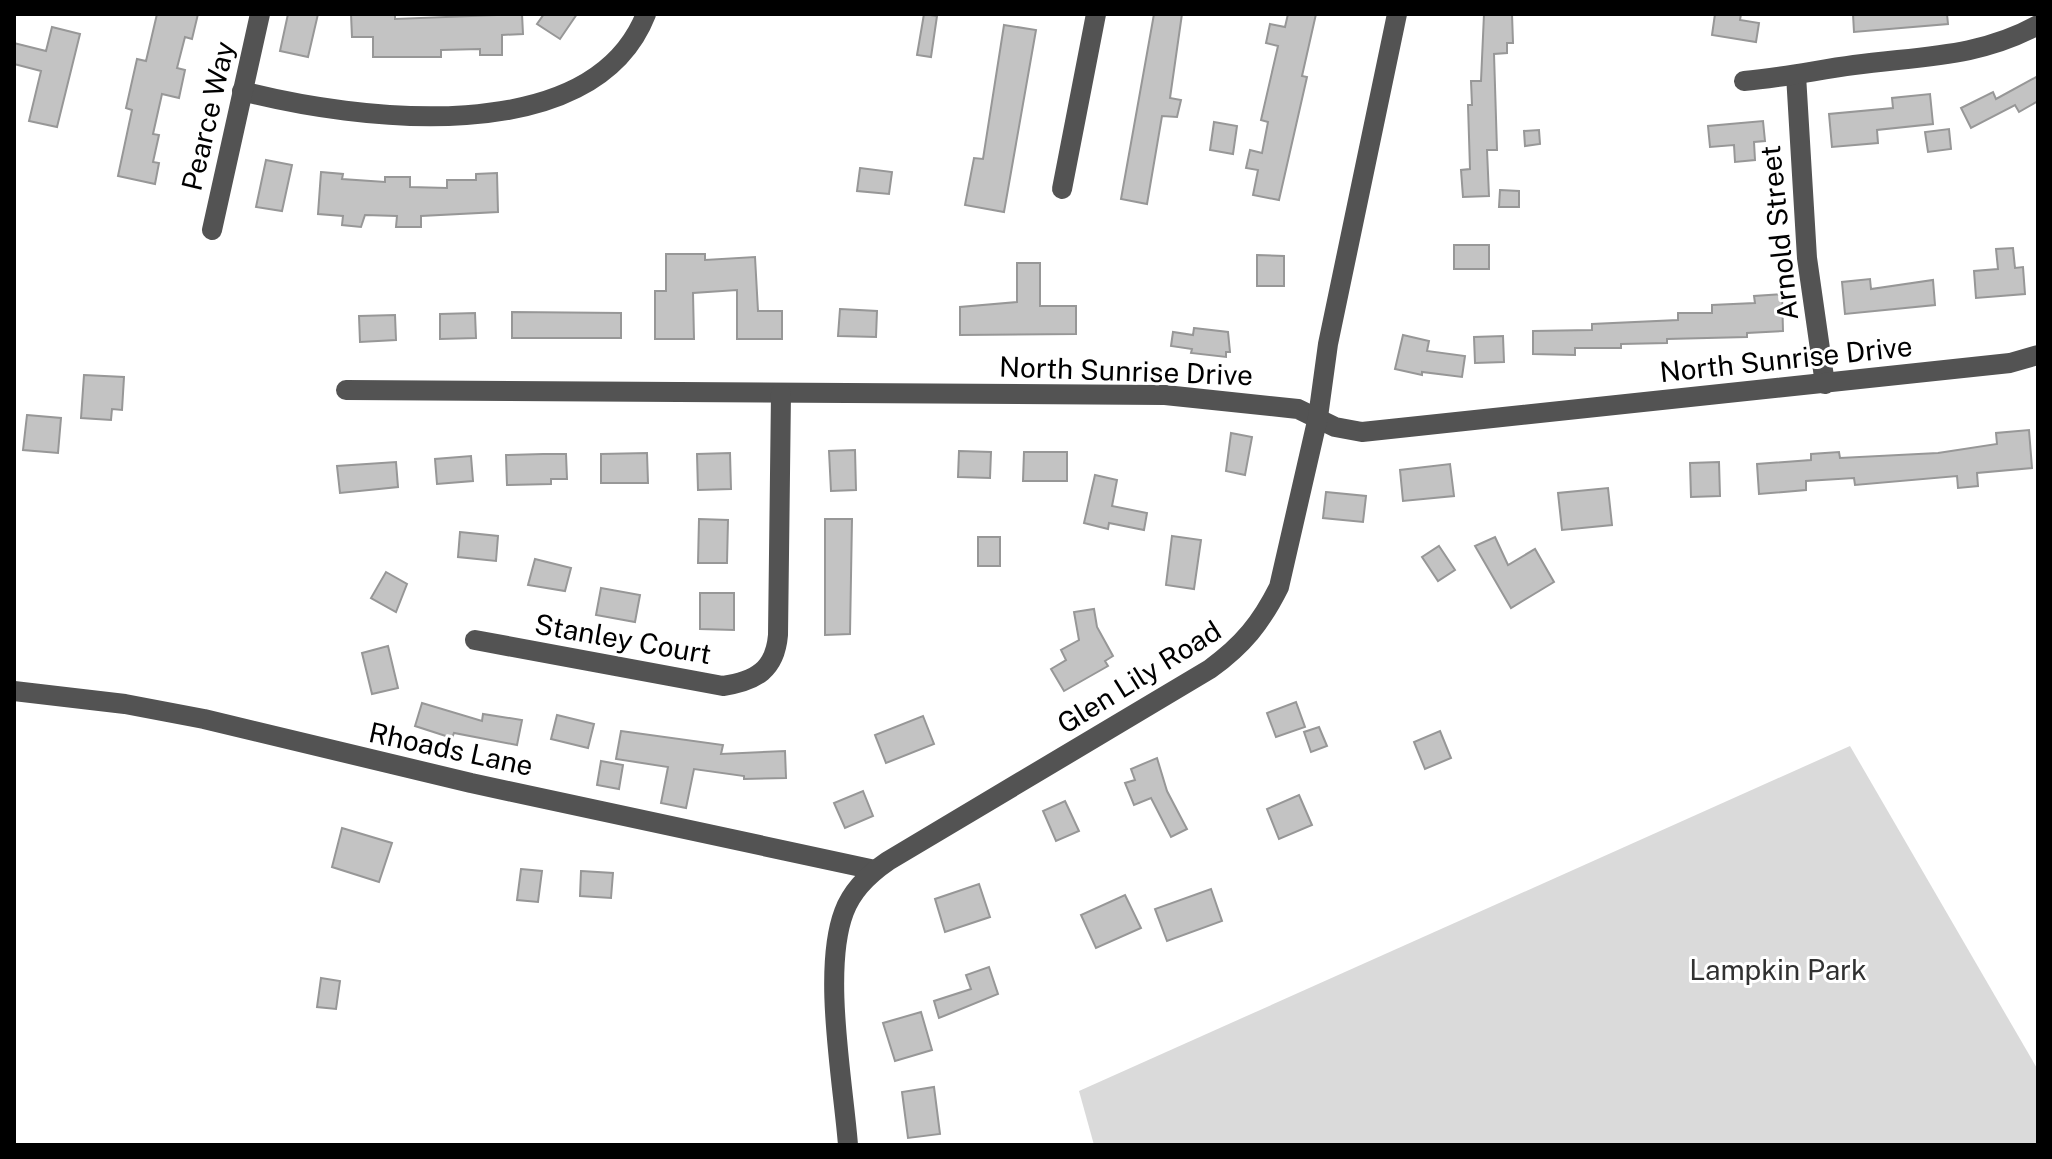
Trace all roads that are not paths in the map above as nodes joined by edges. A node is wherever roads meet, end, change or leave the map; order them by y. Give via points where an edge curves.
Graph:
1 (260, 14) edge
2 (646, 14) edge
3 (1096, 14) edge
4 (1397, 14) edge
5 (2038, 25) edge
6 (1796, 75) junction
7 (1744, 81) dead end
8 (242, 91) junction
9 (1062, 189) dead end
10 (212, 230) dead end
11 (2038, 355) edge
12 (1825, 384) junction
13 (346, 390) dead end
14 (781, 393) junction
15 (1318, 417) junction
16 (475, 640) dead end
17 (14, 691) edge
18 (875, 870) junction
19 (848, 1145) edge

1 - 8 street, Pearce Way
2 - 8 street via 630,45 599,76 564,97 524,108 358,113
3 - 9 street
4 - 15 street, Glen Lily Road via 1328,344
5 - 6 street via 2008,41 1961,55
6 - 7 street
6 - 12 street, Arnold Street via 1807,258
8 - 10 street, Pearce Way
11 - 12 street, North Sunrise Drive via 2010,363
12 - 15 street, North Sunrise Drive via 1378,431 1349,432
13 - 14 street, North Sunrise Drive
14 - 15 street, North Sunrise Drive via 1165,395 1283,407
14 - 16 street, Stanley Court via 778,635 768,668 755,678 723,686
15 - 18 street, Glen Lily Road via 1279,587 1243,645 1179,690
17 - 18 street, Rhoads Lane via 204,719
18 - 19 street, Glen Lily Road via 851,897 835,953

